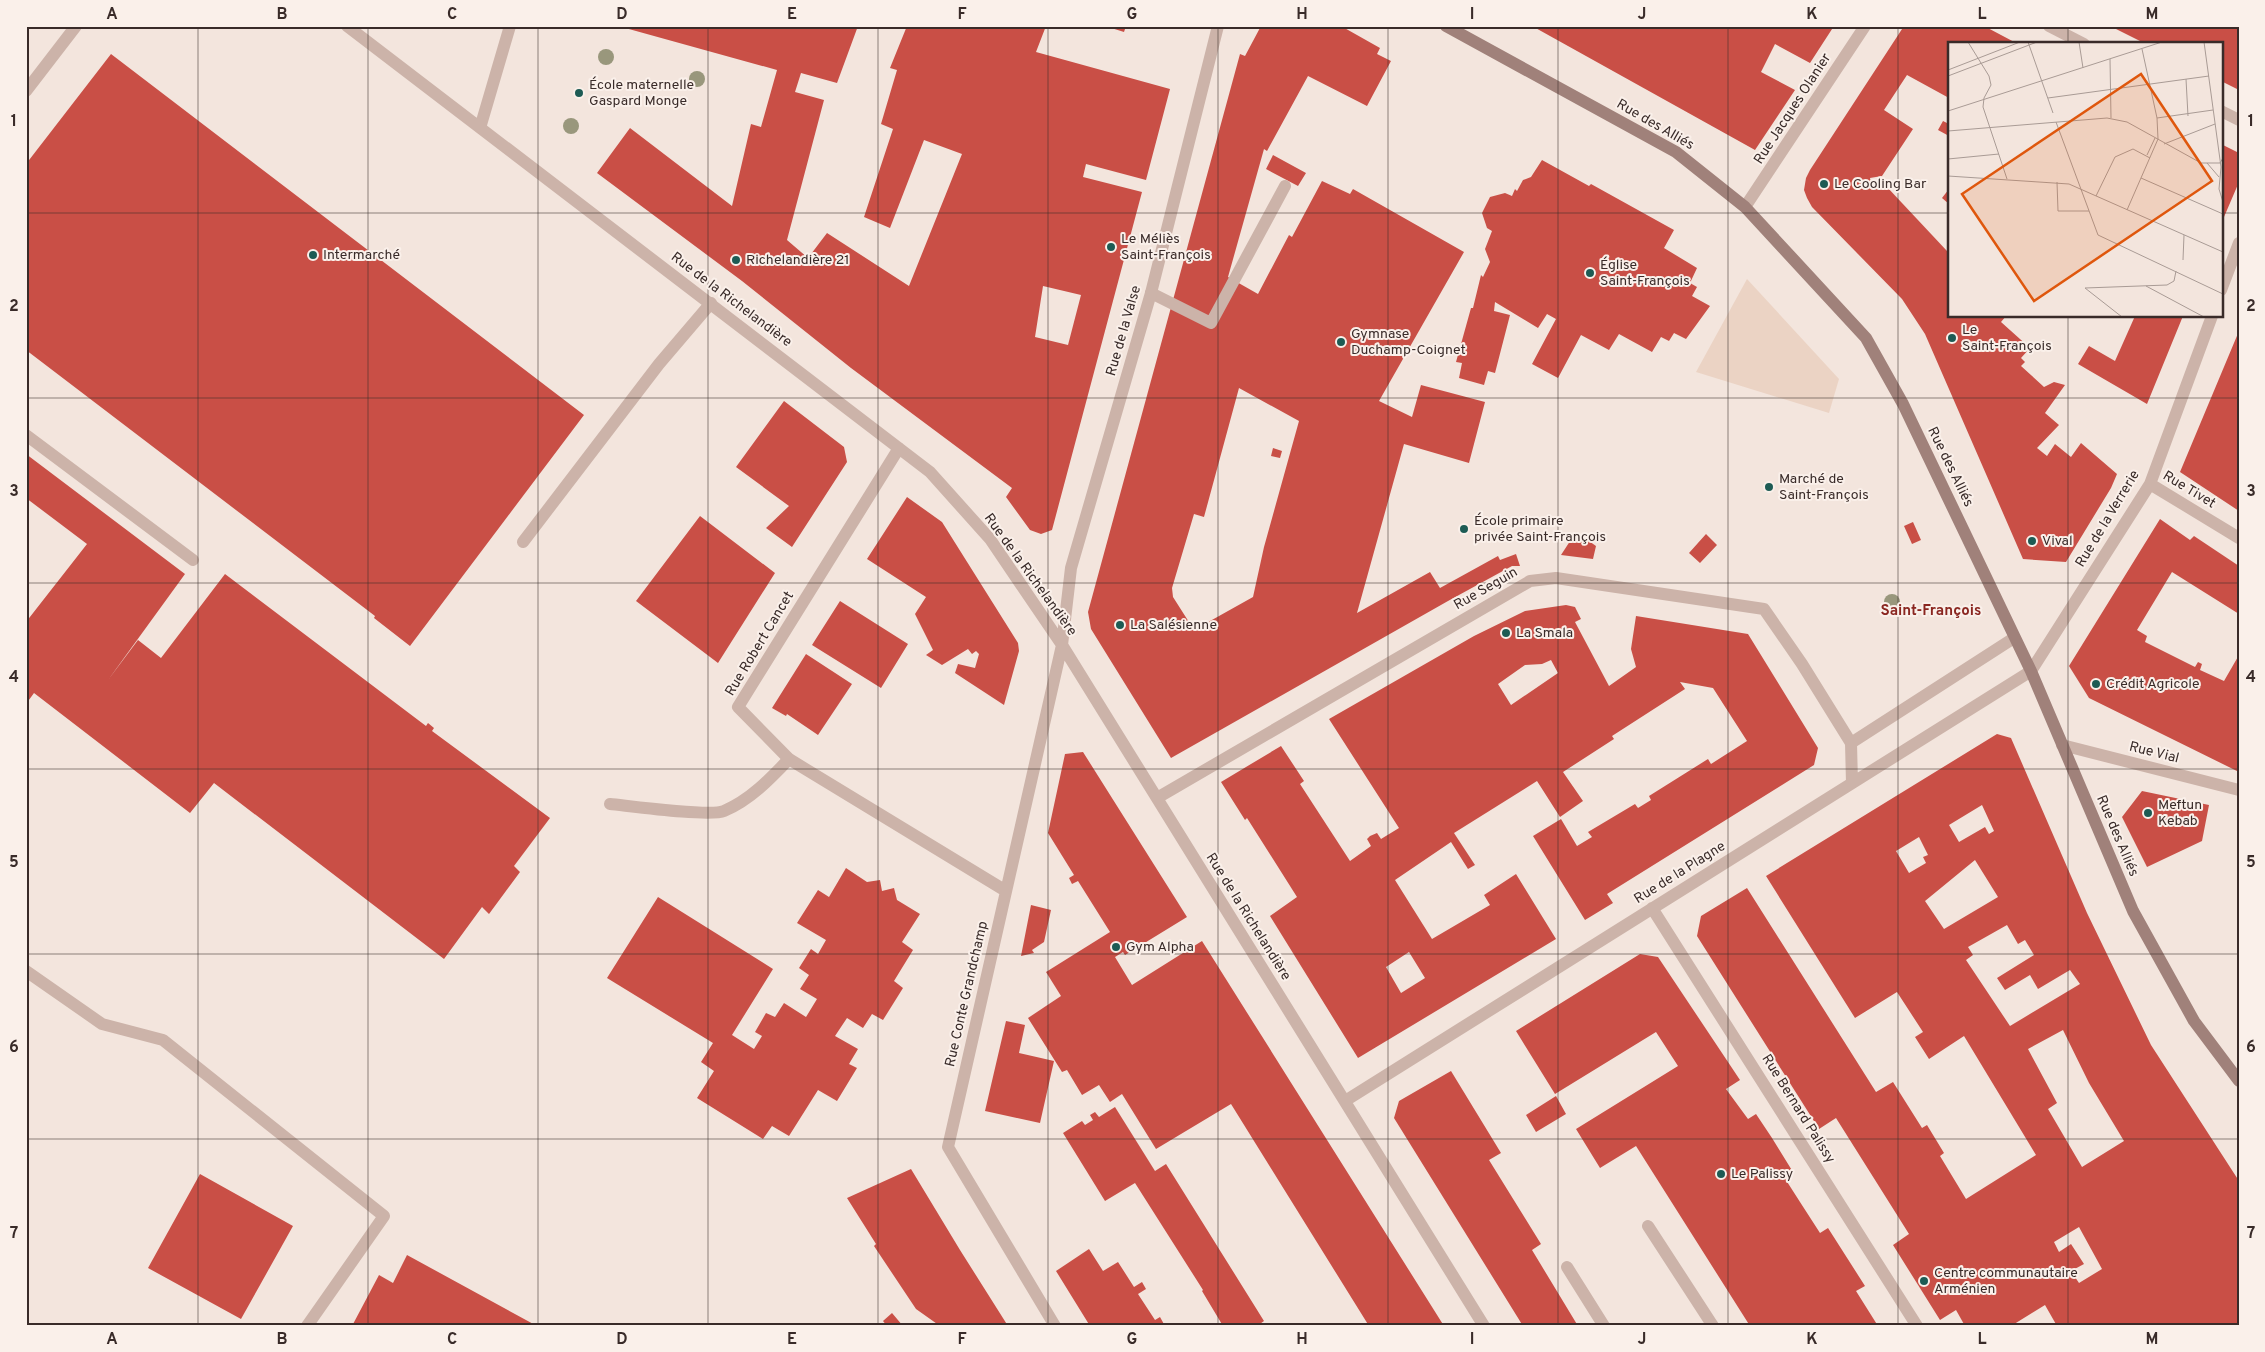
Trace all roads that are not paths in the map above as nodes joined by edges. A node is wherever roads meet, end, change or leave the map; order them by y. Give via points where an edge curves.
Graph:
1 (76, 26) edge
2 (347, 26) edge
3 (510, 26) edge
4 (1218, 26) edge
5 (1446, 26) edge
6 (1865, 26) edge
7 (2049, 26) edge
8 (2080, 42) edge
9 (26, 91) edge
10 (2222, 112) edge
11 (2239, 120) edge
12 (480, 128) junction
13 (1286, 186) dead end
14 (1745, 207) junction
15 (2239, 243) edge
16 (2222, 287) edge
17 (1151, 292) junction
18 (711, 303) junction
19 (2211, 318) edge
20 (26, 434) edge
21 (899, 448) junction
22 (2150, 484) junction
23 (2239, 538) edge
24 (523, 542) dead end
25 (193, 560) dead end
26 (2014, 638) junction
27 (1062, 645) junction
28 (2031, 671) junction
29 (1851, 743) junction
30 (2062, 745) junction
31 (789, 759) junction
32 (1852, 783) junction
33 (2239, 790) edge
34 (1157, 798) junction
35 (610, 804) dead end
36 (1006, 891) junction
37 (1652, 908) junction
38 (26, 970) edge
39 (2239, 1081) edge
40 (1345, 1101) junction
41 (1648, 1226) dead end
42 (1567, 1267) dead end
43 (307, 1326) edge
44 (1055, 1326) edge
45 (1484, 1326) edge
46 (1604, 1326) edge
47 (1713, 1326) edge
48 (1918, 1326) edge

1 - 9 street
2 - 12 street, Rue de la Richelandière
3 - 12 street
4 - 17 street, Rue de la Valse
5 - 14 main road, Rue des Alliés via 1676,152
6 - 14 street, Rue Jacques Olanier
7 - 8 street
10 - 11 street
12 - 18 street, Rue de la Richelandière
13 - 17 street via 1211,323
14 - 26 main road, Rue des Alliés via 1866,338 1903,404
15 - 16 street
17 - 27 street, Rue de la Valse via 1070,568
18 - 21 street, Rue de la Richelandière
18 - 24 street via 653,371
19 - 22 street, Rue de la Verrerie
20 - 25 street
21 - 27 street, Rue de la Richelandière via 930,472 990,539
21 - 31 street, Rue Robert Cancet via 738,707
22 - 23 street, Rue Tivet
22 - 28 street, Rue de la Verrerie
26 - 28 main road, Rue des Alliés
26 - 29 street
27 - 34 street, Rue de la Richelandière
27 - 36 street, Rue Conte Grandchamp
28 - 30 main road, Rue des Alliés
28 - 32 street, Rue de la Plagne
29 - 32 street
29 - 34 street, Rue Seguin via 1764,609 1556,578 1530,581
30 - 33 street, Rue Vial
30 - 39 main road, Rue des Alliés via 2133,911 2194,1021
31 - 35 street via 759,790 722,812
31 - 36 street, Rue Robert Cancet
32 - 37 street, Rue de la Plagne
34 - 40 street, Rue de la Richelandière
36 - 44 street, Rue Conte Grandchamp via 948,1147
37 - 40 street, Rue de la Plagne
37 - 48 street, Rue Bernard Palissy
38 - 43 street via 102,1024 163,1040 384,1216
40 - 45 street, Rue de la Richelandière
41 - 47 street
42 - 46 street

